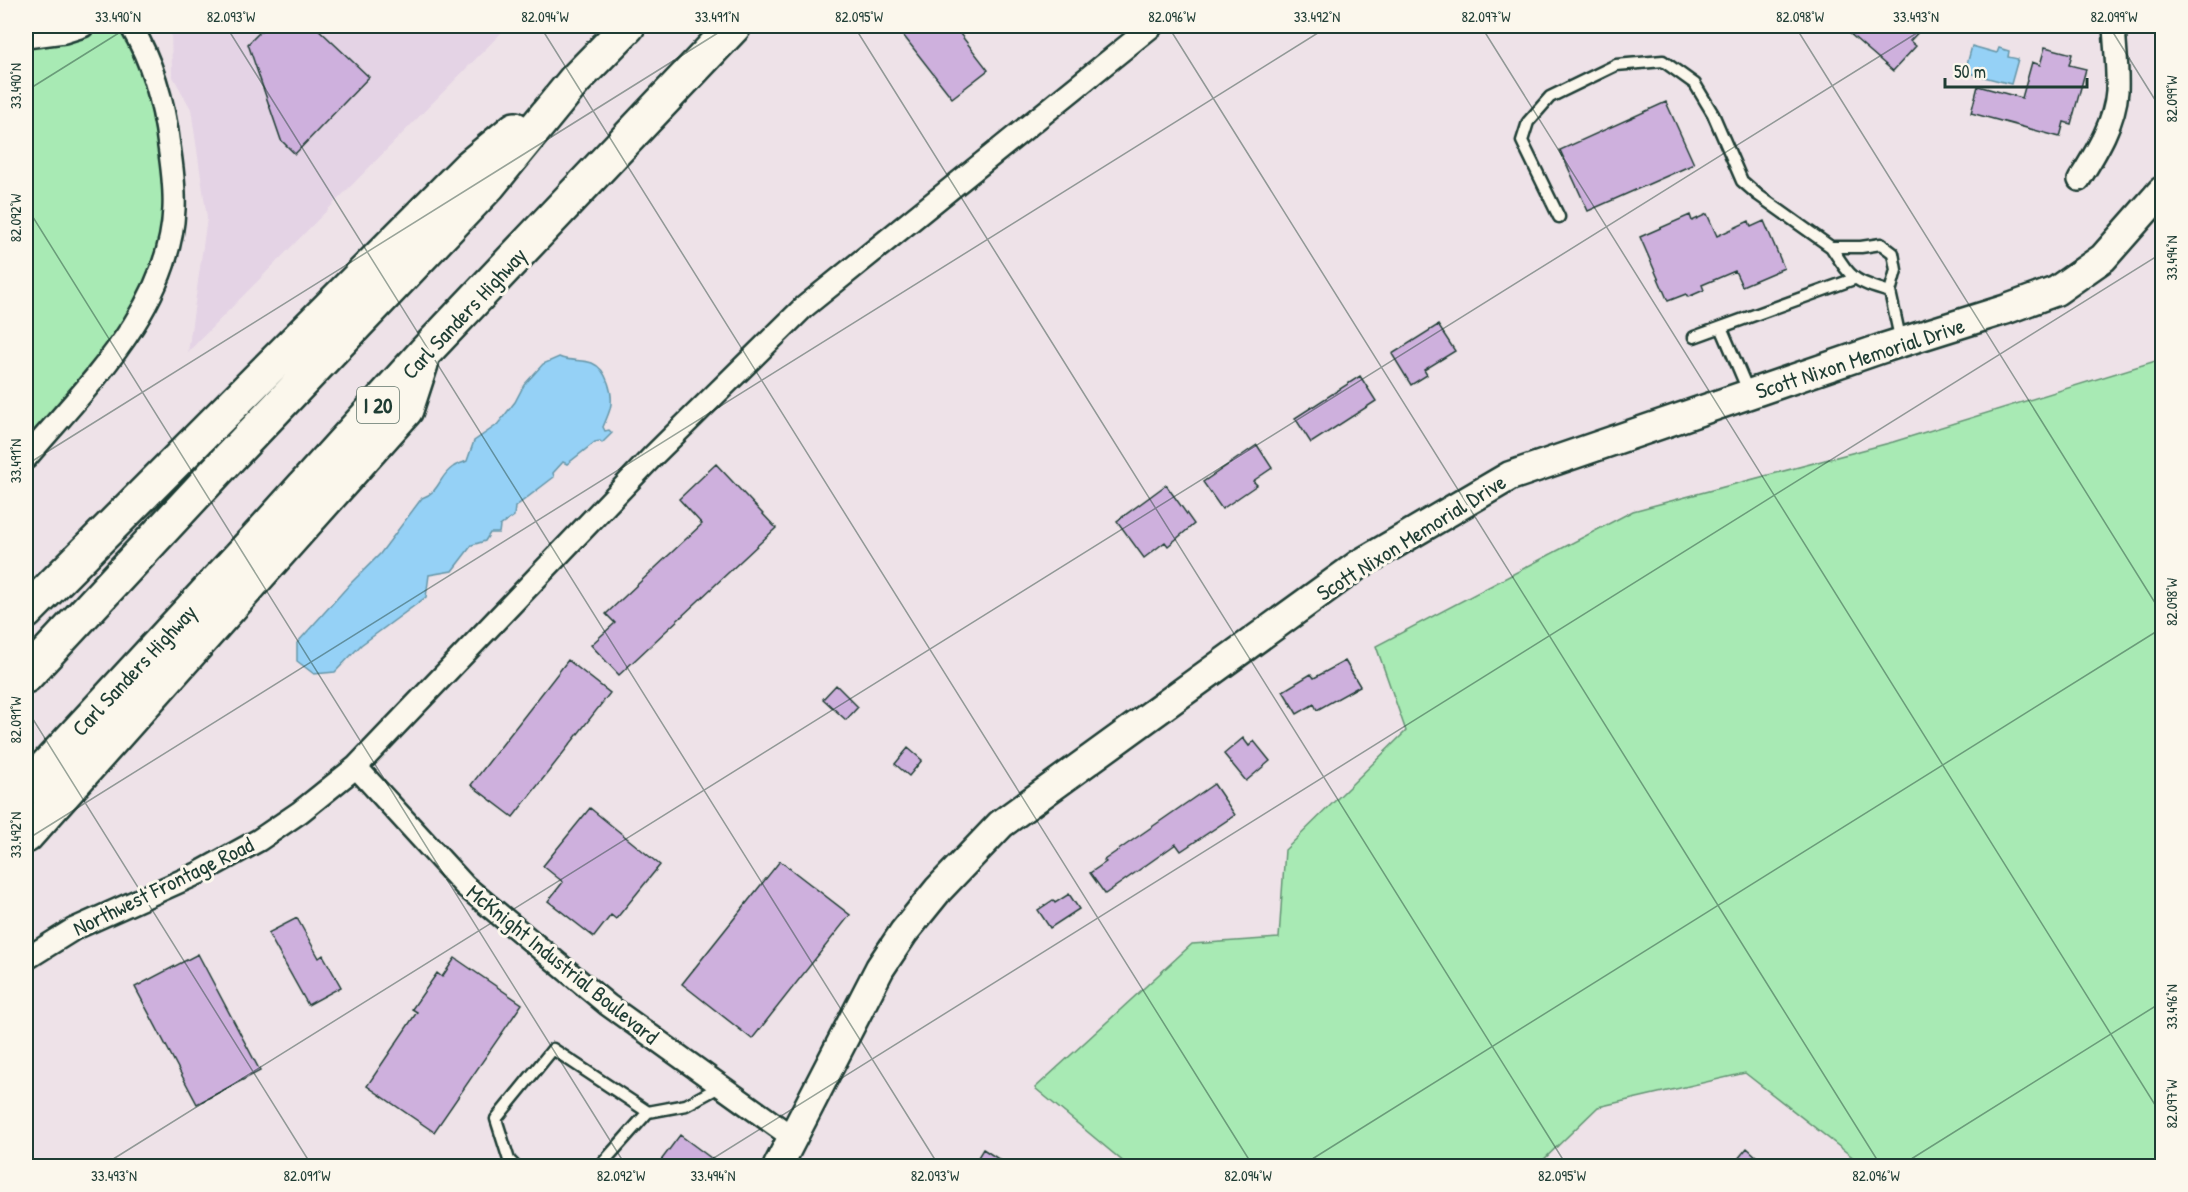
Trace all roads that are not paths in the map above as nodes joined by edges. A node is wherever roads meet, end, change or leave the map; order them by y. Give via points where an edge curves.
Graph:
1 (83, 26) edge
2 (131, 26) edge
3 (628, 26) edge
4 (734, 26) edge
5 (1152, 26) edge
6 (2114, 26) edge
7 (26, 37) edge
8 (575, 80) junction
9 (2079, 180) dead end
10 (2163, 191) edge
11 (1559, 217) dead end
12 (1830, 247) junction
13 (1854, 279) junction
14 (1890, 292) junction
15 (1721, 327) junction
16 (1694, 337) dead end
17 (1901, 343) junction
18 (426, 351) junction
19 (1749, 394) junction
20 (26, 458) edge
21 (26, 612) edge
22 (26, 676) edge
23 (356, 767) junction
24 (26, 788) edge
25 (26, 836) edge
26 (26, 959) edge
27 (722, 1086) junction
28 (648, 1112) junction
29 (792, 1137) junction
30 (515, 1167) edge
31 (600, 1167) edge
32 (778, 1167) edge

1 - 7 street
2 - 20 street via 150,64 165,118 174,209 168,249 142,312
3 - 8 highway
4 - 18 highway, Carl Sanders Highway / I 20
5 - 23 street, Northwest Frontage Road via 803,308 653,456
6 - 9 street via 2117,93 2097,150
8 - 21 highway via 469,167
8 - 22 highway via 489,185
10 - 17 main road, Scott Nixon Memorial Drive via 2103,258 2056,291
11 - 12 lane via 1522,141 1528,122 1550,97 1616,65 1663,61 1695,84 1713,114 1742,181
12 - 13 lane
12 - 14 lane via 1881,243 1893,254 1896,270
13 - 14 lane
13 - 15 lane
14 - 17 lane
15 - 16 lane
15 - 19 lane
17 - 19 main road, Scott Nixon Memorial Drive
18 - 24 highway, Carl Sanders Highway / I 20
18 - 25 highway via 406,410
19 - 29 main road, Scott Nixon Memorial Drive via 1510,476 1358,565 1001,824 904,932 880,968
23 - 26 street, Northwest Frontage Road via 259,840 200,873 74,929
23 - 27 street, McKnight Industrial Boulevard via 465,886 608,1005
27 - 28 lane via 686,1105
27 - 29 street, McKnight Industrial Boulevard
28 - 30 lane via 553,1049 496,1119 509,1160
28 - 31 lane
29 - 32 main road, Scott Nixon Memorial Drive

